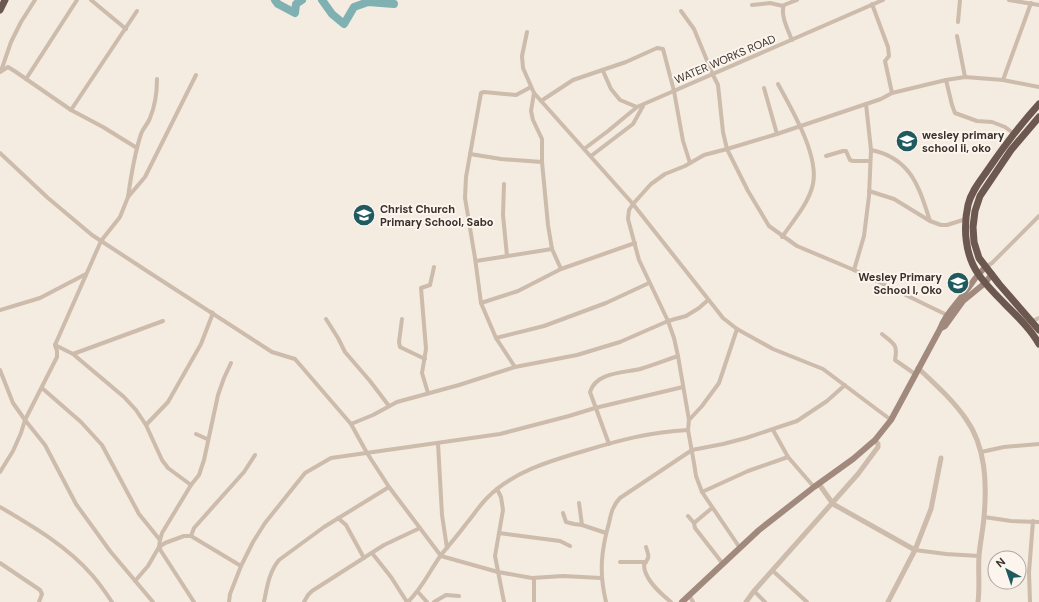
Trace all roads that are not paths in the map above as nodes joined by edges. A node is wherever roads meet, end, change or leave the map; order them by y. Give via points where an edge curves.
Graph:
1 (6, 0) edge
2 (35, 0) edge
3 (77, 0) edge
4 (90, 0) edge
5 (797, 0) edge
6 (880, 0) edge
7 (960, 0) edge
8 (1009, 0) edge
9 (1031, 3) junction
10 (872, 4) junction
11 (1039, 4) edge
12 (752, 5) dead end
13 (783, 6) junction
14 (0, 10) edge
15 (137, 11) dead end
16 (681, 11) dead end
17 (958, 22) dead end
18 (126, 29) junction
19 (527, 32) dead end
20 (957, 36) dead end
21 (792, 40) junction
22 (603, 71) junction
23 (1, 72) edge
24 (196, 75) dead end
25 (713, 75) junction
26 (965, 77) junction
27 (26, 79) junction
28 (157, 79) dead end
29 (946, 80) junction
30 (1003, 80) junction
31 (778, 84) dead end
32 (531, 87) junction
33 (1039, 87) edge
34 (764, 88) dead end
35 (674, 91) junction
36 (534, 93) junction
37 (892, 93) junction
38 (540, 101) junction
39 (644, 104) junction
40 (866, 104) junction
41 (1039, 104) edge
42 (637, 107) junction
43 (71, 110) junction
44 (1039, 117) edge
45 (800, 126) junction
46 (1013, 132) junction
47 (777, 134) junction
48 (137, 148) junction
49 (584, 149) junction
50 (727, 150) junction
51 (871, 150) junction
52 (0, 151) edge
53 (470, 154) junction
54 (591, 156) junction
55 (826, 156) dead end
56 (870, 161) junction
57 (542, 162) junction
58 (690, 163) junction
59 (504, 184) dead end
60 (869, 191) junction
61 (128, 197) junction
62 (632, 204) junction
63 (1039, 216) edge
64 (966, 219) junction
65 (930, 221) junction
66 (782, 237) junction
67 (100, 241) junction
68 (635, 243) junction
69 (552, 249) junction
70 (507, 256) junction
71 (476, 262) junction
72 (989, 265) junction
73 (434, 267) dead end
74 (561, 269) junction
75 (854, 270) junction
76 (86, 274) junction
77 (978, 274) junction
78 (992, 274) junction
79 (649, 283) junction
80 (985, 283) junction
81 (708, 300) junction
82 (481, 303) junction
83 (0, 310) edge
84 (213, 314) junction
85 (947, 315) junction
86 (326, 319) dead end
87 (402, 319) dead end
88 (1036, 319) edge
89 (163, 321) dead end
90 (668, 321) junction
91 (737, 328) junction
92 (940, 329) junction
93 (1039, 330) edge
94 (882, 334) dead end
95 (496, 338) junction
96 (55, 344) junction
97 (1039, 344) edge
98 (73, 354) junction
99 (678, 356) junction
100 (425, 359) junction
101 (231, 363) dead end
102 (515, 367) junction
103 (0, 370) edge
104 (917, 371) junction
105 (845, 385) junction
106 (683, 387) junction
107 (42, 388) junction
108 (428, 393) junction
109 (389, 406) junction
110 (595, 408) junction
111 (25, 420) junction
112 (689, 420) junction
113 (891, 420) junction
114 (351, 424) junction
115 (146, 425) junction
116 (688, 430) junction
117 (773, 430) junction
118 (196, 434) dead end
119 (208, 439) junction
120 (875, 440) junction
121 (438, 443) junction
122 (609, 444) junction
123 (1039, 444) edge
124 (692, 450) junction
125 (981, 452) junction
126 (367, 453) junction
127 (255, 455) dead end
128 (788, 457) junction
129 (941, 458) dead end
130 (0, 472) edge
131 (191, 485) junction
132 (816, 485) junction
133 (389, 487) junction
134 (497, 489) junction
135 (702, 492) junction
136 (579, 503) dead end
137 (833, 504) junction
138 (0, 507) edge
139 (712, 508) junction
140 (563, 513) dead end
141 (688, 516) dead end
142 (984, 517) junction
143 (338, 518) junction
144 (1033, 521) junction
145 (1039, 522) edge
146 (694, 523) junction
147 (582, 525) junction
148 (420, 528) junction
149 (499, 533) junction
150 (606, 533) junction
151 (191, 536) junction
152 (160, 540) junction
153 (570, 546) dead end
154 (159, 547) junction
155 (646, 547) dead end
156 (447, 548) junction
157 (740, 548) junction
158 (915, 550) junction
159 (372, 553) junction
160 (441, 556) junction
161 (979, 556) junction
162 (364, 558) junction
163 (620, 562) dead end
164 (646, 562) junction
165 (0, 563) edge
166 (723, 564) junction
167 (241, 566) junction
168 (773, 571) junction
169 (498, 572) junction
170 (534, 578) junction
171 (601, 578) junction
172 (135, 581) junction
173 (754, 591) junction
174 (418, 592) junction
175 (689, 595) junction
176 (459, 596) dead end
177 (39, 602) edge
178 (112, 602) edge
179 (153, 602) edge
180 (194, 602) edge
181 (229, 602) edge
182 (264, 602) edge
183 (304, 602) edge
184 (407, 602) edge
185 (427, 602) edge
186 (434, 602) edge
187 (504, 602) edge
188 (534, 602) edge
189 (606, 602) edge
190 (671, 602) edge
191 (682, 602) edge
192 (693, 602) edge
193 (746, 602) edge
194 (765, 602) edge
195 (807, 602) edge
196 (888, 602) edge
197 (978, 602) edge
198 (1030, 602) edge

1 - 14 highway
2 - 23 street via 11,42
3 - 27 street
4 - 18 street
5 - 13 street
6 - 10 street, WATER WORKS ROAD
7 - 17 street
8 - 9 street
9 - 11 street
9 - 30 street
10 - 21 street, WATER WORKS ROAD
10 - 37 street via 888,47 889,56 886,61
12 - 13 street via 770,3
13 - 21 street via 782,12
15 - 18 street
16 - 25 street via 694,29
18 - 43 street
19 - 32 street via 522,56 523,68
20 - 26 street
21 - 25 street, WATER WORKS ROAD
22 - 35 street via 661,48 665,51
22 - 38 street via 573,80
22 - 42 street via 611,89 620,100
23 - 27 street via 8,68
24 - 61 street via 145,177
25 - 35 street, WATER WORKS ROAD
25 - 50 street via 718,85
26 - 29 street
26 - 30 street
27 - 43 street
28 - 48 street via 154,106
29 - 37 street
29 - 46 street via 955,113 977,121 992,122
30 - 33 street
31 - 45 street
32 - 36 street
32 - 53 street via 516,95 481,93
34 - 47 street
35 - 39 street, WATER WORKS ROAD
35 - 58 street via 683,141
36 - 38 street
36 - 57 street via 531,111 542,139
37 - 40 street
38 - 49 street
39 - 42 street, WATER WORKS ROAD
39 - 54 street via 633,124
40 - 45 street
40 - 51 street
41 - 46 highway
42 - 49 street, WATER WORKS ROAD
43 - 48 street
44 - 72 highway via 1011,150 980,196 973,234 977,254
45 - 47 street
45 - 66 street via 810,149 813,185
46 - 64 highway via 973,192
47 - 50 street
48 - 61 street
49 - 54 street
50 - 58 street via 704,155
50 - 66 street via 769,226
51 - 56 street
51 - 65 street via 894,158 912,176 917,183
52 - 67 street
53 - 57 street
53 - 71 street via 465,198
54 - 62 street
55 - 56 street via 846,151 850,160
56 - 60 street
57 - 69 street
58 - 62 street via 651,184
59 - 70 street via 503,215
60 - 65 street via 894,199
60 - 75 street via 864,236
61 - 67 street via 120,218
62 - 68 street via 628,219
62 - 81 street
63 - 72 street
64 - 65 street via 947,225
64 - 77 highway via 968,252
66 - 75 street via 796,246
67 - 76 street
67 - 84 street
68 - 74 street
68 - 79 street
69 - 70 street
69 - 74 street
70 - 71 street
71 - 82 street
72 - 77 main road
72 - 78 highway
73 - 100 street via 430,285 421,288
74 - 82 street via 518,291
75 - 85 street
76 - 83 street via 40,298
76 - 96 street
77 - 80 highway
77 - 85 main road
78 - 80 main road
78 - 88 highway
79 - 90 street
79 - 95 street via 606,303 544,326
80 - 92 main road via 971,294
80 - 97 highway
81 - 90 street via 694,312
81 - 91 street via 723,318
82 - 95 street
84 - 114 street via 272,352 295,359
84 - 115 street via 201,344 168,402
85 - 92 main road
86 - 109 street via 345,352
87 - 100 street via 400,348
88 - 93 highway
89 - 98 street
90 - 99 street
90 - 102 street via 620,342 577,355
91 - 105 street via 773,349 823,369
91 - 112 street via 719,382
92 - 104 main road
94 - 104 street via 896,346 895,360
95 - 102 street
96 - 98 street
96 - 107 street via 57,357
98 - 115 street via 124,397
99 - 106 street
99 - 110 street via 599,380 592,385 590,392
100 - 108 street via 422,373
101 - 119 street via 218,395
102 - 108 street
103 - 111 street via 13,403
104 - 113 main road
104 - 125 street via 944,392 966,419
105 - 113 street
105 - 117 street via 802,419
106 - 110 street
106 - 112 street
107 - 111 street
107 - 152 street via 81,422 102,445 139,514
108 - 109 street
109 - 114 street
110 - 121 street via 500,434
110 - 122 street
111 - 130 street via 21,433
111 - 172 street via 45,445 76,504
112 - 116 street
113 - 120 main road
114 - 126 street
115 - 131 street via 162,460 168,468
116 - 122 street via 662,431
116 - 124 street
117 - 124 street
117 - 128 street
118 - 119 street
119 - 131 street via 199,474
120 - 132 main road
120 - 137 street via 878,447
121 - 126 street
121 - 156 street via 442,515
122 - 134 street via 533,468
123 - 125 street
124 - 135 street via 696,476
124 - 150 street via 620,498 613,509
125 - 142 street via 984,468
126 - 133 street
126 - 167 street via 331,458 305,473 265,523
127 - 151 street via 244,472 194,528
128 - 132 street
128 - 135 street via 748,471
129 - 158 street via 931,509
131 - 152 street via 170,518
132 - 137 street
132 - 157 main road
133 - 143 street
133 - 148 street
134 - 149 street via 503,510
134 - 156 street
135 - 139 street
136 - 147 street
137 - 158 street
137 - 168 street
138 - 178 street via 66,550 92,574
139 - 146 street
139 - 157 street
140 - 147 street via 566,522
141 - 146 street
142 - 144 street
142 - 161 street
143 - 162 street via 346,525
143 - 182 street via 279,560 268,581
144 - 145 street
144 - 198 street via 1029,572
146 - 166 street via 695,528
147 - 150 street
148 - 159 street
148 - 160 street
149 - 153 street via 560,541
149 - 169 street via 495,556
150 - 171 street via 601,558
151 - 154 street via 184,536
151 - 167 street
152 - 154 street
154 - 172 street
154 - 180 street
155 - 164 street via 649,557
156 - 160 street
157 - 166 main road
158 - 161 street
158 - 196 street
159 - 162 street
159 - 184 street
160 - 169 street
160 - 174 street
161 - 197 street
162 - 183 street via 312,591
163 - 164 street
164 - 190 street via 646,575
165 - 177 street via 40,590 42,594
166 - 175 main road
167 - 181 street
168 - 173 street
168 - 195 street
169 - 170 street
169 - 187 street
170 - 171 street
170 - 188 street
171 - 189 street
172 - 179 street
173 - 193 street
173 - 194 street
174 - 184 street
174 - 185 street
175 - 191 main road
175 - 192 street
176 - 186 street via 446,595

